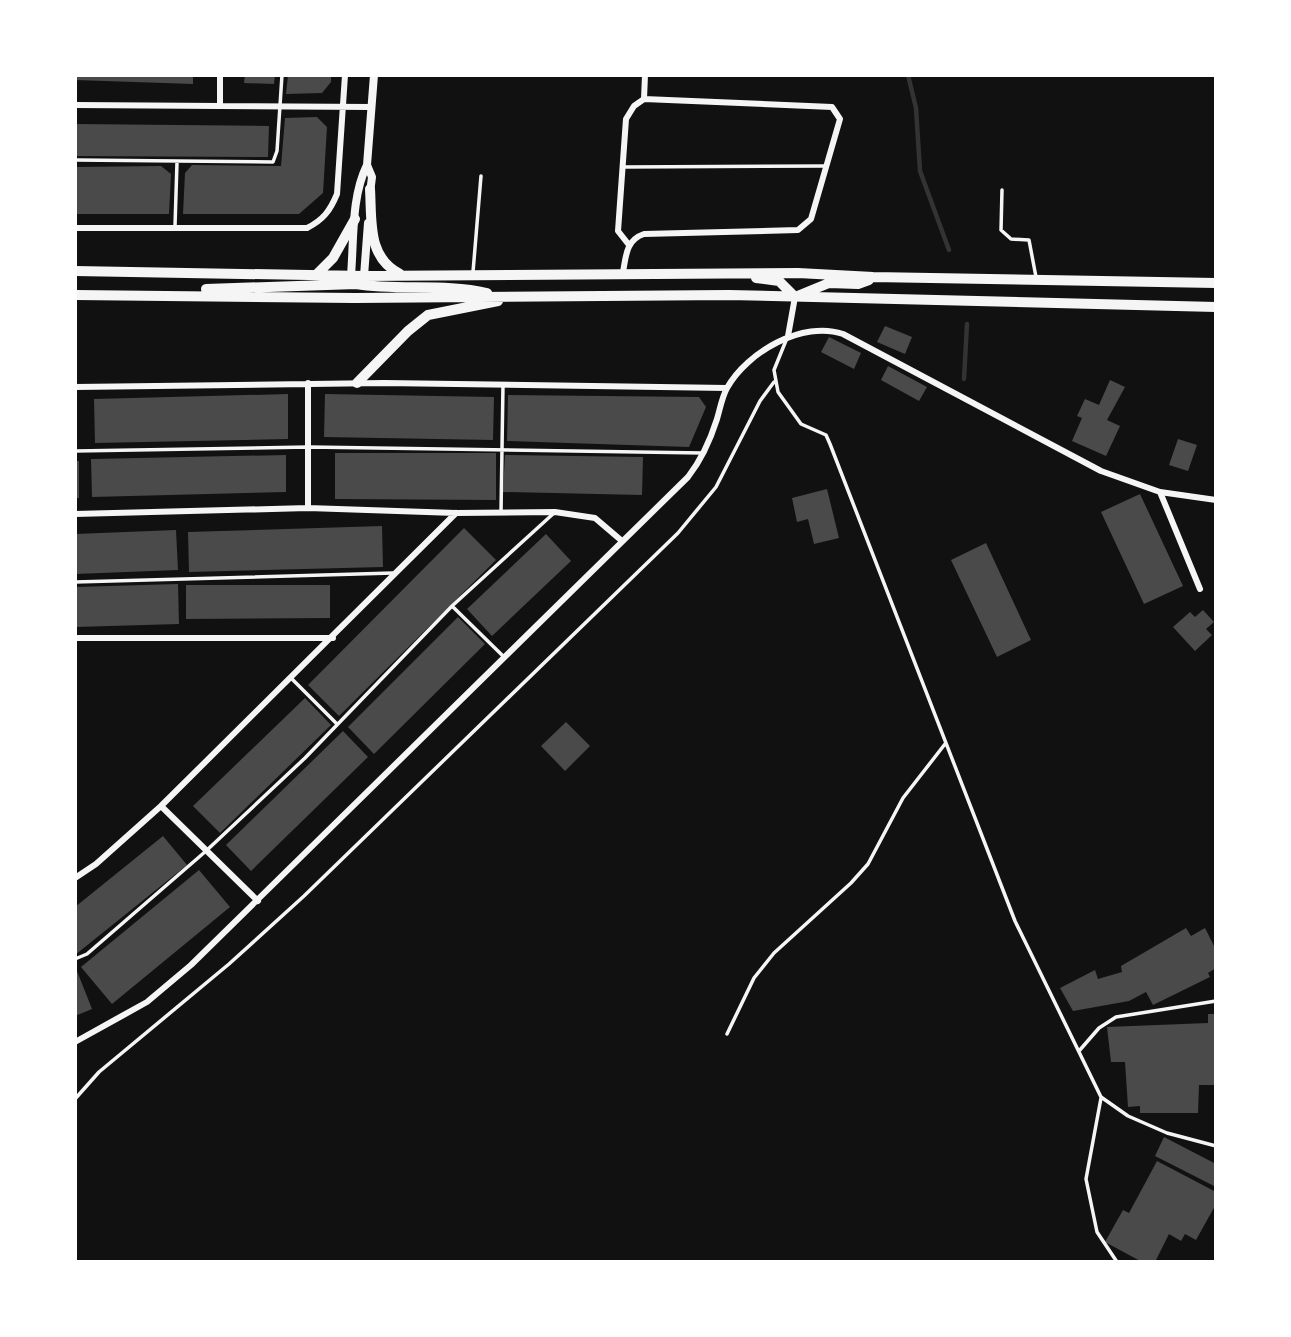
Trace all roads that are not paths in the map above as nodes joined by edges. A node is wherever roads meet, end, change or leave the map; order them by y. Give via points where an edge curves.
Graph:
1 (220, 75) edge
2 (282, 75) edge
3 (345, 75) edge
4 (374, 75) edge
5 (645, 75) edge
6 (644, 99) junction
7 (220, 104) junction
8 (75, 105) edge
9 (280, 105) junction
10 (344, 107) junction
11 (371, 107) junction
12 (75, 160) edge
13 (177, 162) junction
14 (367, 165) junction
15 (827, 166) junction
16 (624, 167) junction
17 (481, 176) dead end
18 (370, 189) junction
19 (1002, 190) dead end
20 (355, 219) junction
21 (75, 228) edge
22 (175, 228) junction
23 (629, 245) junction
24 (75, 271) edge
25 (623, 272) junction
26 (719, 272) junction
27 (317, 274) junction
28 (403, 275) junction
29 (473, 275) junction
30 (873, 277) junction
31 (357, 278) junction
32 (1036, 278) junction
33 (1216, 283) edge
34 (75, 295) edge
35 (165, 295) junction
36 (506, 297) junction
37 (795, 297) junction
38 (1216, 307) edge
39 (788, 336) junction
40 (774, 382) junction
41 (308, 383) junction
42 (357, 383) junction
43 (503, 383) junction
44 (75, 387) edge
45 (727, 388) junction
46 (309, 447) junction
47 (500, 448) junction
48 (75, 451) edge
49 (705, 453) junction
50 (1160, 492) junction
51 (1216, 500) edge
52 (308, 508) junction
53 (500, 512) junction
54 (555, 512) junction
55 (456, 513) junction
56 (75, 514) edge
57 (622, 541) junction
58 (399, 573) junction
59 (75, 582) edge
60 (1200, 589) dead end
61 (452, 606) junction
62 (75, 638) edge
63 (333, 638) junction
64 (503, 656) junction
65 (291, 678) junction
66 (337, 724) junction
67 (945, 744) junction
68 (162, 806) junction
69 (206, 852) junction
70 (75, 878) edge
71 (258, 901) junction
72 (75, 960) edge
73 (1216, 1001) edge
74 (727, 1034) dead end
75 (75, 1042) edge
76 (1079, 1051) junction
77 (1101, 1097) junction
78 (75, 1099) edge
79 (1216, 1146) edge
80 (1117, 1262) edge

1 - 7 street
2 - 9 lane
3 - 10 street
4 - 11 street
5 - 6 street
6 - 15 street via 832,107 840,119
6 - 16 street via 626,119
7 - 8 street
7 - 9 street
9 - 10 street
9 - 13 lane via 273,162
10 - 11 street
10 - 22 street via 337,194 319,222 307,228
11 - 14 street
12 - 13 lane
13 - 22 lane
14 - 18 street
14 - 20 street
15 - 16 lane
15 - 23 street via 811,219 798,230 644,234
16 - 23 street via 618,231
17 - 29 lane
18 - 28 highway via 377,255
18 - 31 street
19 - 32 lane via 1001,230 1011,239 1029,240
20 - 27 highway via 333,258
20 - 31 street
21 - 22 street
23 - 25 street
24 - 27 highway
25 - 26 highway
25 - 29 highway
26 - 30 highway
26 - 37 highway via 731,278 779,281
27 - 31 highway
28 - 29 highway
28 - 31 highway
30 - 32 highway
30 - 37 highway via 858,284 829,283
31 - 35 highway
31 - 36 highway via 380,288 466,288
32 - 33 highway
34 - 35 highway
35 - 36 highway
36 - 37 highway
36 - 42 highway via 428,315
37 - 38 highway
37 - 39 street
39 - 40 lane
39 - 45 street via 743,369
39 - 50 street via 817,328 843,334 1101,471
40 - 67 lane via 792,415 826,435
40 - 78 lane via 716,486 678,533 304,896 99,1072
41 - 42 street
41 - 44 street
41 - 46 street
42 - 43 street
43 - 45 street
43 - 47 lane
45 - 49 street
46 - 47 lane
46 - 48 lane
46 - 52 street
47 - 49 lane
47 - 53 lane
49 - 57 street via 688,477
50 - 51 street
50 - 60 street
52 - 55 street
52 - 56 street
53 - 54 street
53 - 55 street
54 - 57 street via 595,518
54 - 61 lane
55 - 58 street
57 - 64 street
58 - 59 lane
58 - 63 street
61 - 64 lane
61 - 66 lane
62 - 63 street
63 - 65 street
64 - 71 street
65 - 66 lane
65 - 68 street
66 - 69 lane
67 - 74 lane via 903,798 868,864 774,953 754,978
67 - 76 lane via 1015,922
68 - 69 street
68 - 70 street
69 - 71 street
69 - 72 lane
71 - 75 street via 147,1002
73 - 76 lane via 1116,1017
76 - 77 lane
77 - 79 lane via 1128,1116 1167,1133
77 - 80 lane via 1086,1179 1097,1232

